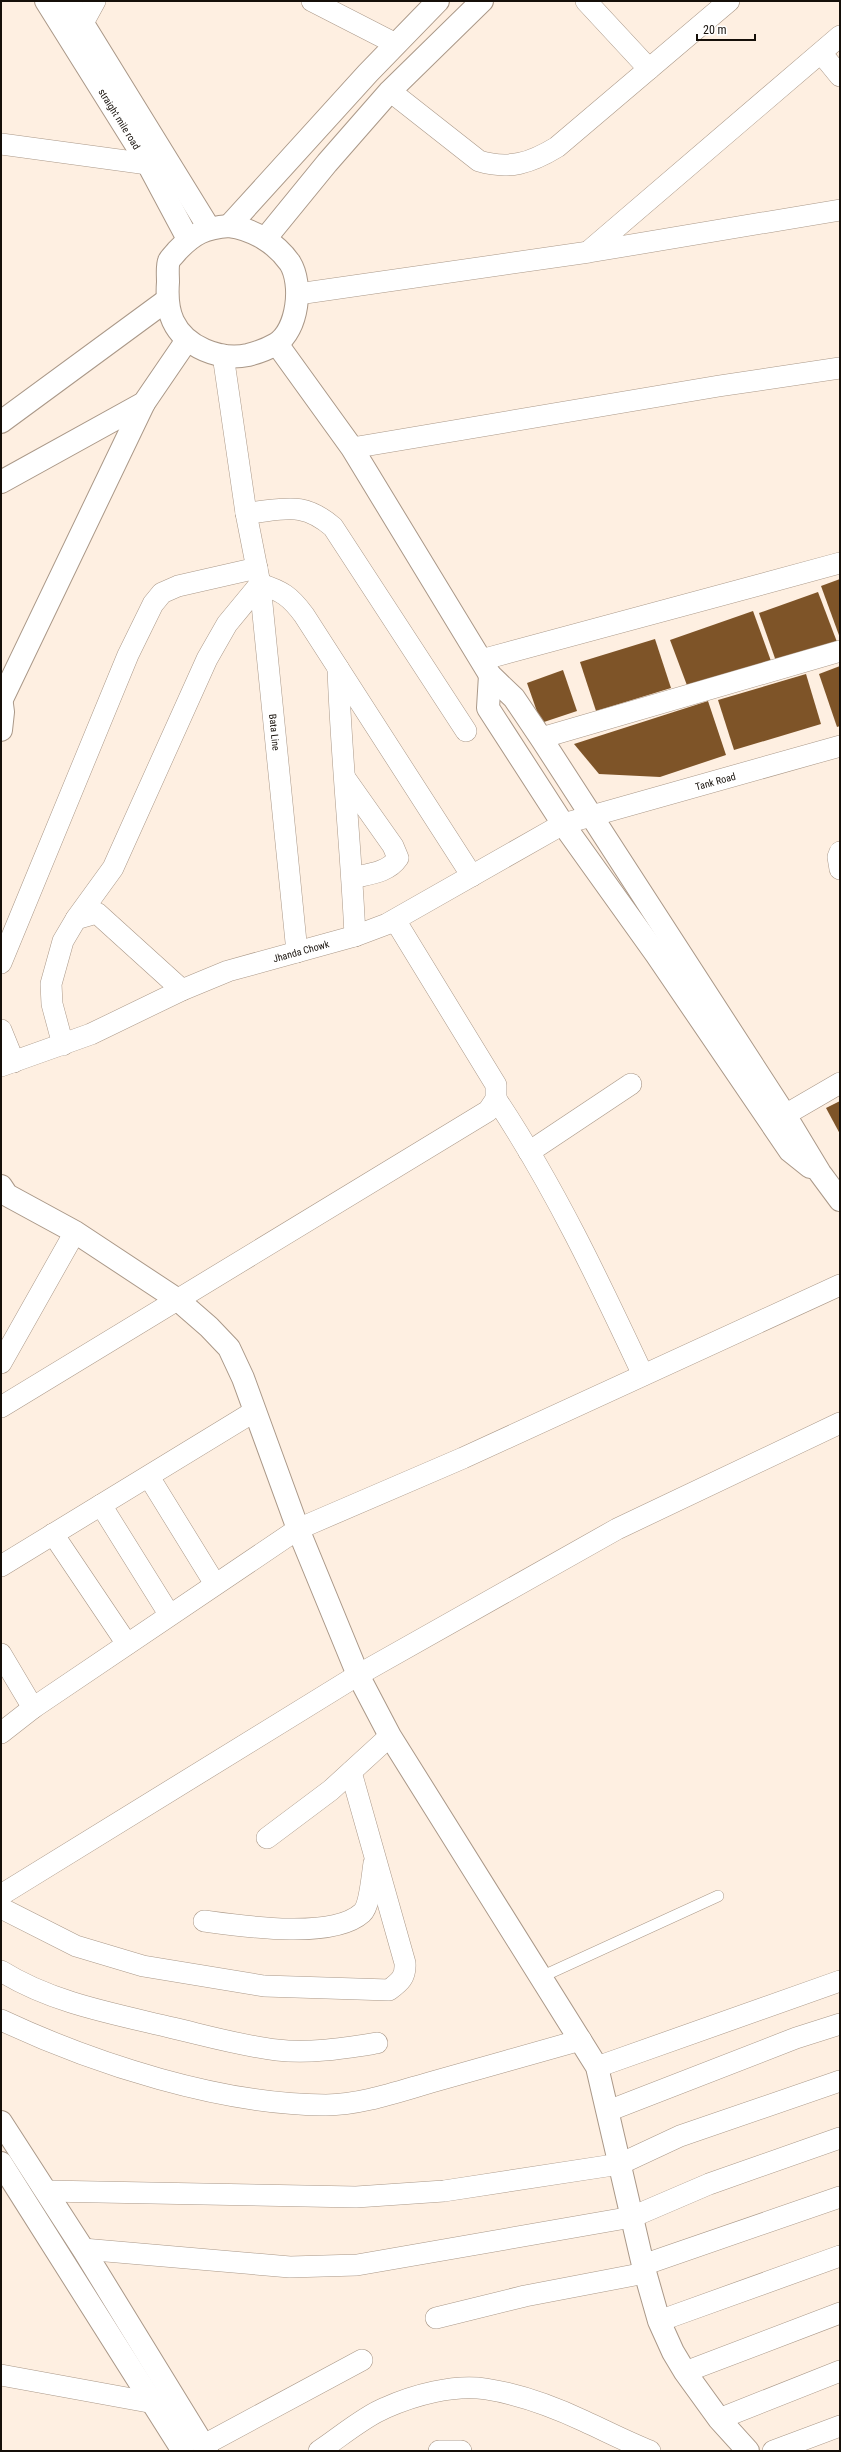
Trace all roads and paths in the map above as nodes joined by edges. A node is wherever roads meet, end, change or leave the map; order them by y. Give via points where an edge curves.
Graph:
1 (46, 1) edge
2 (69, 1) edge
3 (95, 1) edge
4 (312, 1) edge
5 (438, 1) edge
6 (482, 1) edge
7 (586, 1) edge
8 (729, 1) edge
9 (83, 23) junction
10 (840, 36) edge
11 (396, 44) junction
12 (822, 54) junction
13 (649, 69) junction
14 (840, 76) edge
15 (390, 91) junction
16 (1, 144) edge
17 (148, 164) junction
18 (840, 210) edge
19 (219, 227) junction
20 (188, 239) junction
21 (265, 239) junction
22 (589, 252) junction
23 (298, 294) junction
24 (167, 300) junction
25 (187, 340) junction
26 (277, 344) junction
27 (223, 355) junction
28 (840, 368) edge
29 (144, 403) junction
30 (1, 422) edge
31 (352, 448) junction
32 (1, 482) edge
33 (246, 513) junction
34 (840, 562) edge
35 (258, 576) junction
36 (840, 651) edge
37 (338, 668) junction
38 (485, 668) junction
39 (2, 698) edge
40 (1, 730) edge
41 (466, 731) dead end
42 (541, 738) junction
43 (840, 746) edge
44 (345, 777) junction
45 (591, 816) junction
46 (563, 824) junction
47 (840, 852) edge
48 (840, 869) edge
49 (472, 876) junction
50 (352, 878) junction
51 (76, 919) junction
52 (395, 920) junction
53 (355, 936) junction
54 (297, 952) junction
55 (1, 963) edge
56 (182, 990) junction
57 (1, 1030) edge
58 (64, 1044) junction
59 (8, 1064) edge
60 (840, 1083) edge
61 (631, 1084) dead end
62 (496, 1099) junction
63 (785, 1115) junction
64 (529, 1152) junction
65 (820, 1173) junction
66 (3, 1191) edge
67 (840, 1200) edge
68 (75, 1232) junction
69 (840, 1285) edge
70 (178, 1300) junction
71 (1, 1363) edge
72 (643, 1375) junction
73 (1, 1407) edge
74 (255, 1411) junction
75 (840, 1423) edge
76 (149, 1477) junction
77 (101, 1505) junction
78 (298, 1529) junction
79 (53, 1534) junction
80 (1, 1566) edge
81 (215, 1584) junction
82 (169, 1614) junction
83 (127, 1644) junction
84 (1, 1654) edge
85 (358, 1676) junction
86 (33, 1708) junction
87 (1, 1733) edge
88 (390, 1736) junction
89 (351, 1772) junction
90 (267, 1838) dead end
91 (375, 1856) junction
92 (1, 1895) edge
93 (718, 1896) dead end
94 (1, 1908) edge
95 (204, 1921) dead end
96 (1, 1971) edge
97 (541, 1977) junction
98 (840, 1981) edge
99 (1, 2020) edge
100 (840, 2024) edge
101 (581, 2040) junction
102 (377, 2043) dead end
103 (597, 2066) junction
104 (840, 2081) edge
105 (608, 2111) junction
106 (1, 2122) edge
107 (840, 2138) edge
108 (1, 2163) edge
109 (620, 2164) junction
110 (46, 2191) junction
111 (840, 2197) edge
112 (632, 2217) junction
113 (83, 2249) junction
114 (840, 2256) edge
115 (644, 2269) junction
116 (840, 2313) edge
117 (436, 2318) dead end
118 (659, 2321) junction
119 (362, 2360) dead end
120 (840, 2371) edge
121 (685, 2372) junction
122 (1, 2375) edge
123 (154, 2402) junction
124 (719, 2419) junction
125 (840, 2426) edge
126 (198, 2449) edge
127 (319, 2451) edge
128 (439, 2451) edge
129 (461, 2451) edge
130 (650, 2451) edge
131 (748, 2451) edge
132 (773, 2451) edge

1 - 17 street, straight mile road
2 - 9 street, straight mile road
3 - 9 street
4 - 11 street
5 - 11 street
6 - 15 street
7 - 13 street
8 - 13 street
9 - 19 street, straight mile road
10 - 12 street
11 - 19 street
12 - 14 street
12 - 22 street
13 - 15 street via 557,147 537,160 513,166 495,166 479,161
15 - 21 street
16 - 17 street
17 - 20 street, straight mile road
18 - 22 street
19 - 20 street
19 - 21 street via 246,228
20 - 24 street via 169,261
21 - 23 street via 290,264
22 - 23 street
23 - 26 street via 292,324
24 - 25 street via 173,321
24 - 30 street
25 - 27 street via 204,351
25 - 29 street
26 - 27 street via 247,355
26 - 31 street
27 - 33 street, Bata Line
28 - 31 street
29 - 32 street
29 - 39 street
31 - 38 street
33 - 35 street, Bata Line
33 - 41 street via 301,508 319,515 333,527
34 - 38 street
35 - 37 street via 293,600
35 - 51 street via 207,659 113,868
35 - 54 street, Bata Line
35 - 55 street via 178,586 162,593 153,604 128,655
36 - 42 street
37 - 44 street via 341,752
37 - 49 street
38 - 42 street via 514,698
38 - 46 street via 488,708
39 - 40 street
42 - 45 street
43 - 45 street, Tank Road
44 - 50 street
44 - 50 street via 398,858 386,869
45 - 46 street, Jhanda Chowk
45 - 63 street
46 - 49 street, Jhanda Chowk
46 - 65 street via 656,954 790,1151 801,1162
47 - 48 street
49 - 52 street, Jhanda Chowk
50 - 53 street
51 - 56 street via 98,913
51 - 58 street via 63,941 51,984 52,1004
52 - 53 street, Jhanda Chowk
52 - 62 street via 491,1076 498,1091
53 - 54 street, Jhanda Chowk
54 - 56 street, Jhanda Chowk via 228,971
56 - 58 street, Jhanda Chowk via 91,1034
57 - 59 street
58 - 59 street, Jhanda Chowk
60 - 63 street
61 - 64 street
62 - 64 street
62 - 70 street via 488,1111
63 - 65 street
64 - 72 street via 594,1269
65 - 67 street
66 - 68 street
68 - 70 street
68 - 71 street
69 - 72 street
70 - 73 street
70 - 74 street via 229,1348
72 - 78 street via 463,1458
74 - 76 street
74 - 78 street
75 - 85 street via 617,1529
76 - 77 street
76 - 81 street
77 - 79 street
77 - 82 street
78 - 81 street
78 - 85 street
79 - 80 street
79 - 83 street
81 - 82 street
82 - 83 street
83 - 86 street
84 - 86 street
85 - 88 street
85 - 92 street
86 - 87 street
88 - 89 street
88 - 97 street
89 - 90 street via 332,1790
89 - 91 street
91 - 94 street via 405,1963 406,1973 400,1982 389,1990 264,1986 143,1966 76,1946
91 - 95 street via 367,1906 363,1913 352,1919 330,1926 289,1929
93 - 97 lane
96 - 102 street via 21,1984 73,2002 219,2039 278,2050 334,2049
97 - 101 street
98 - 103 street
99 - 101 street via 36,2036 118,2066 218,2093 327,2105 380,2097
100 - 105 street via 796,2038
101 - 103 street
103 - 105 street
104 - 109 street via 680,2136
105 - 109 street
106 - 110 street
107 - 112 street via 709,2184
108 - 123 street
109 - 110 street via 444,2191 356,2197
109 - 112 street
110 - 113 street
111 - 115 street
112 - 113 street via 357,2265 290,2267
112 - 115 street
113 - 126 street
114 - 118 street
115 - 117 street
115 - 118 street
116 - 121 street
118 - 121 street
119 - 126 street
120 - 124 street
121 - 124 street
122 - 123 street
123 - 126 street
124 - 131 street
125 - 132 street
127 - 130 street via 384,2408 426,2394 457,2389 485,2389 534,2402 584,2420
128 - 129 street

